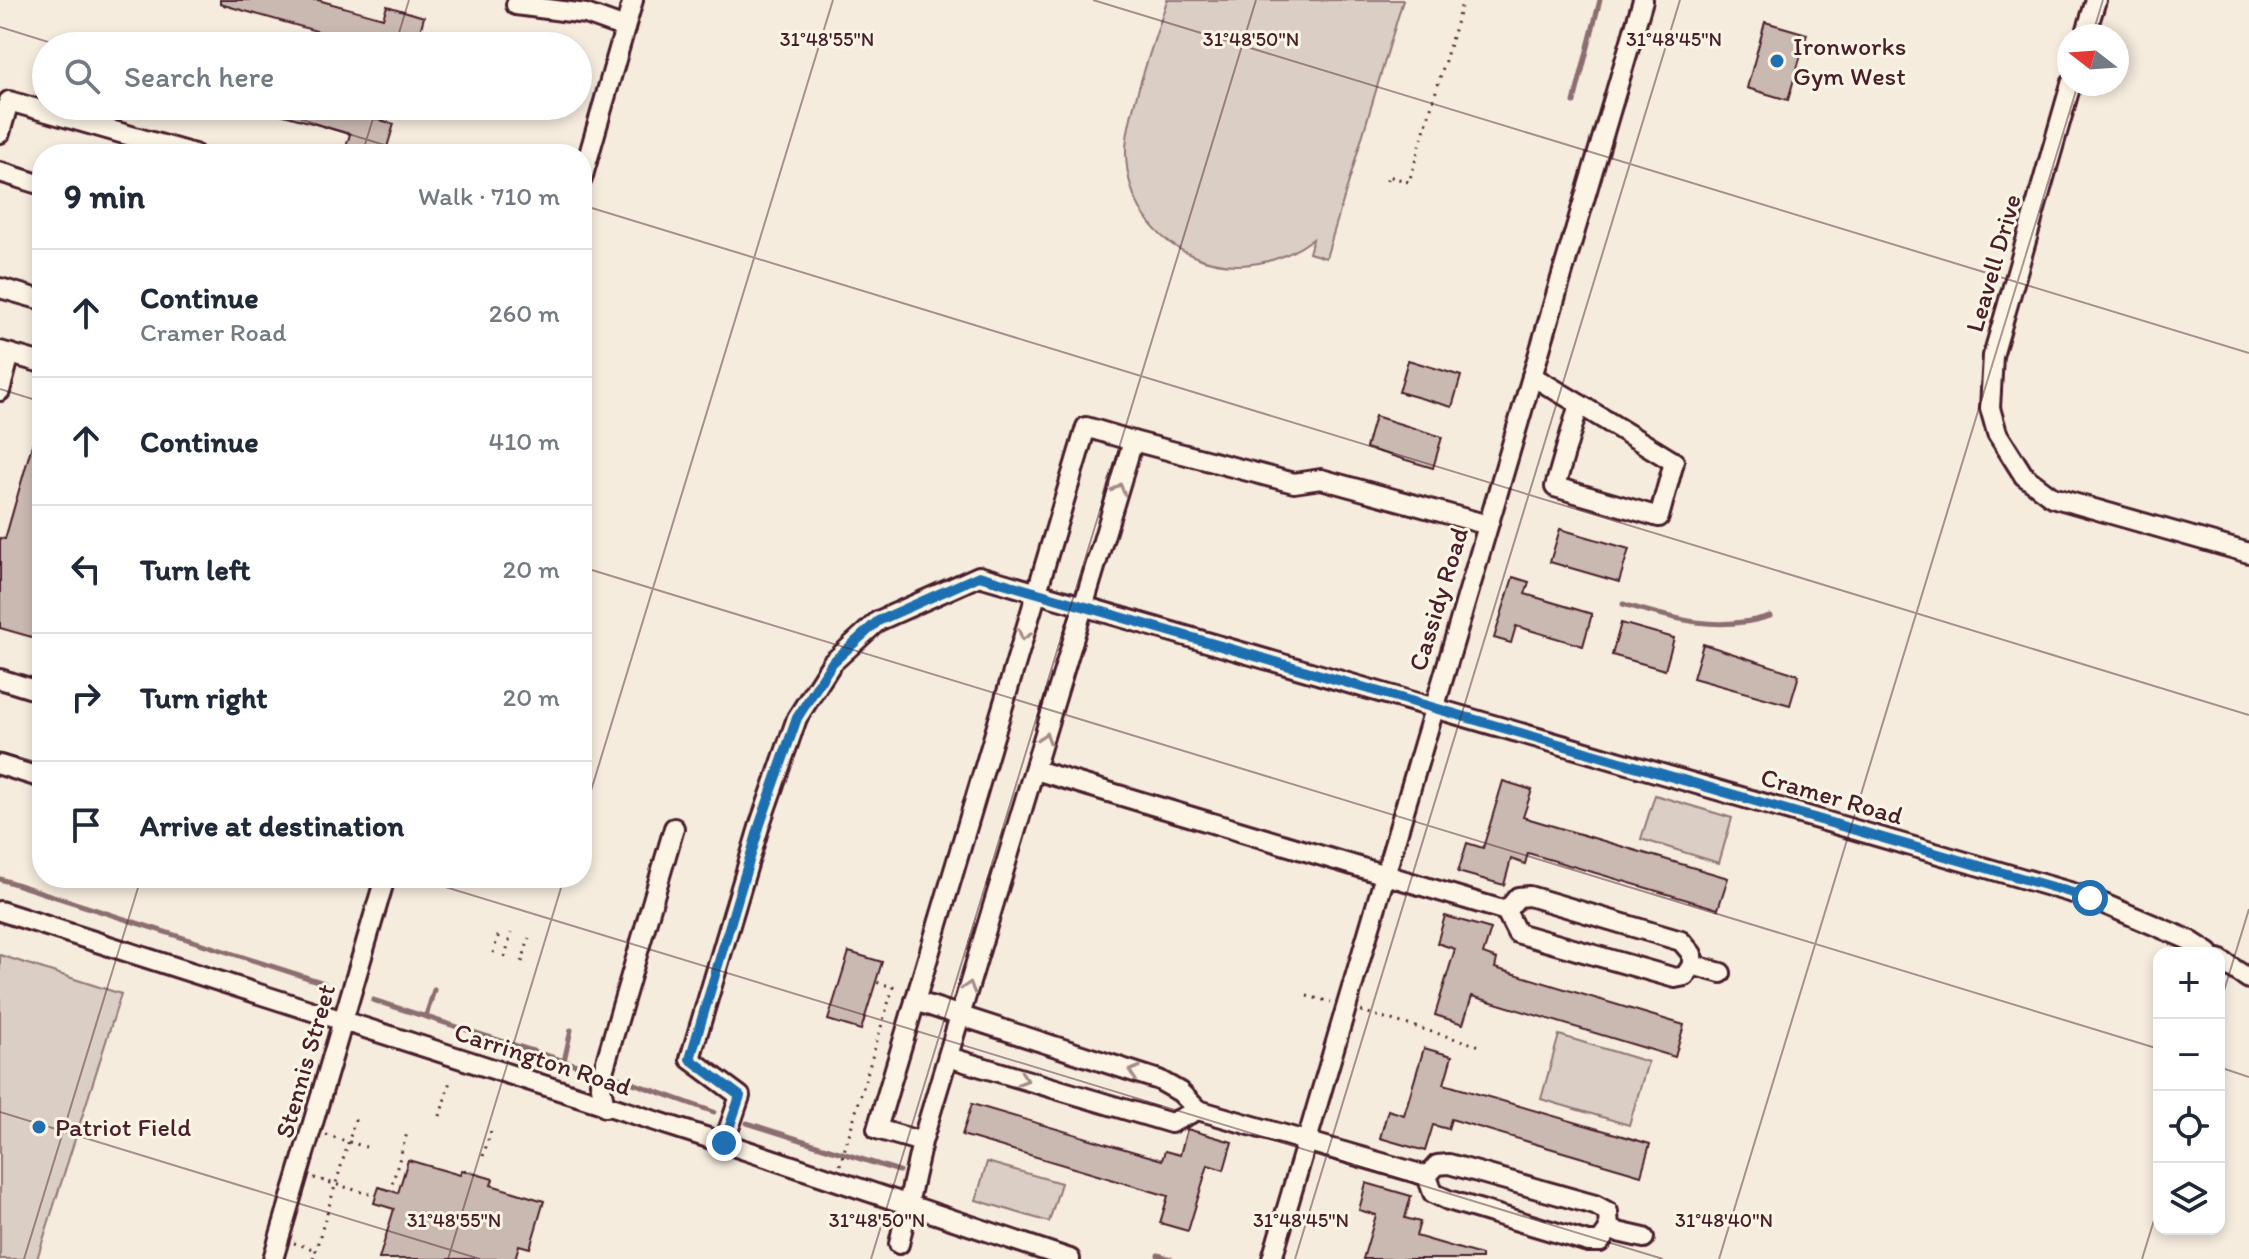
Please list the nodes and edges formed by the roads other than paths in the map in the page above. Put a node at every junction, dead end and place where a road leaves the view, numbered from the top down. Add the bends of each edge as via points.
1 (633, 0) edge
2 (1643, 0) edge
3 (2096, 0) edge
4 (511, 2) edge
5 (2089, 24) edge
6 (625, 28) junction
7 (2068, 96) edge
8 (4, 100) edge
9 (32, 108) edge
10 (74, 120) edge
11 (0, 133) edge
12 (159, 144) edge
13 (592, 144) edge
14 (0, 172) edge
15 (32, 182) edge
16 (0, 288) edge
17 (32, 297) edge
18 (5, 353) edge
19 (32, 360) edge
20 (1532, 376) junction
21 (0, 391) edge
22 (1579, 404) junction
23 (1133, 441) junction
24 (1488, 525) junction
25 (2249, 553) edge
26 (1037, 591) junction
27 (1085, 605) junction
28 (0, 679) edge
29 (32, 689) edge
30 (1433, 709) junction
31 (0, 765) edge
32 (1035, 770) junction
33 (32, 775) edge
34 (674, 828) dead end
35 (1385, 874) junction
36 (382, 888) edge
37 (0, 911) edge
38 (1506, 911) junction
39 (2200, 947) edge
40 (2225, 963) edge
41 (1692, 965) junction
42 (1721, 973) dead end
43 (2249, 979) edge
44 (915, 1001) junction
45 (961, 1015) junction
46 (343, 1022) junction
47 (948, 1057) junction
48 (605, 1107) junction
49 (1198, 1110) junction
50 (1307, 1140) junction
51 (922, 1142) junction
52 (724, 1143) junction
53 (1427, 1176) junction
54 (908, 1206) junction
55 (1609, 1230) junction
56 (1644, 1238) dead end
57 (899, 1244) dead end
58 (273, 1259) edge
59 (1070, 1259) edge
60 (1272, 1259) edge

1 - 6 street
2 - 20 street, Cassidy Road
3 - 5 street
4 - 6 street via 586,14
6 - 13 street
7 - 25 street, Leavell Drive via 1993,356 1990,408 2009,455 2024,476 2052,497
8 - 9 street
8 - 11 street
10 - 12 street
14 - 15 street
16 - 17 street
18 - 19 street
18 - 21 street
20 - 22 street
20 - 24 street, Cassidy Road
22 - 22 street via 1555,487 1659,517 1674,462
23 - 24 street via 1294,483 1321,479
23 - 26 street via 1086,427
27 -> 23 street
24 - 30 street, Cassidy Road
26 - 27 street, Cramer Road
26 -> 44 street
26 - 52 street, Cramer Road via 979,576 878,621 832,663 797,718 690,1059 740,1096
27 - 30 street, Cramer Road
32 -> 27 street
28 - 29 street
30 - 35 street, Cassidy Road
30 - 39 street, Cramer Road via 2090,898
31 - 33 street
32 - 35 street
45 -> 32 street
34 - 48 street via 600,1082
35 - 38 street
35 - 50 street, Cassidy Road
36 - 46 street, Stennis Street
37 - 46 street, Carrington Road
38 - 41 street via 1517,933 1675,978 1685,976
38 - 41 street via 1518,897 1529,896 1688,945
40 - 43 street
41 - 42 street
44 - 45 street
44 - 51 street via 877,1129
45 - 47 street
49 -> 45 street via 1159,1080
46 - 48 street, Carrington Road
46 - 58 street, Stennis Street
47 -> 49 street via 1171,1123
47 - 51 street
48 - 52 street, Carrington Road
49 - 50 street
50 - 53 street
50 - 60 street, Cassidy Road
51 - 54 street
52 - 54 street, Carrington Road
53 - 55 street via 1433,1193 1448,1200 1588,1242 1600,1242
53 - 55 street via 1437,1165 1449,1164 1595,1205 1608,1212
54 - 57 street
54 - 59 street, Carrington Road
55 - 56 street

